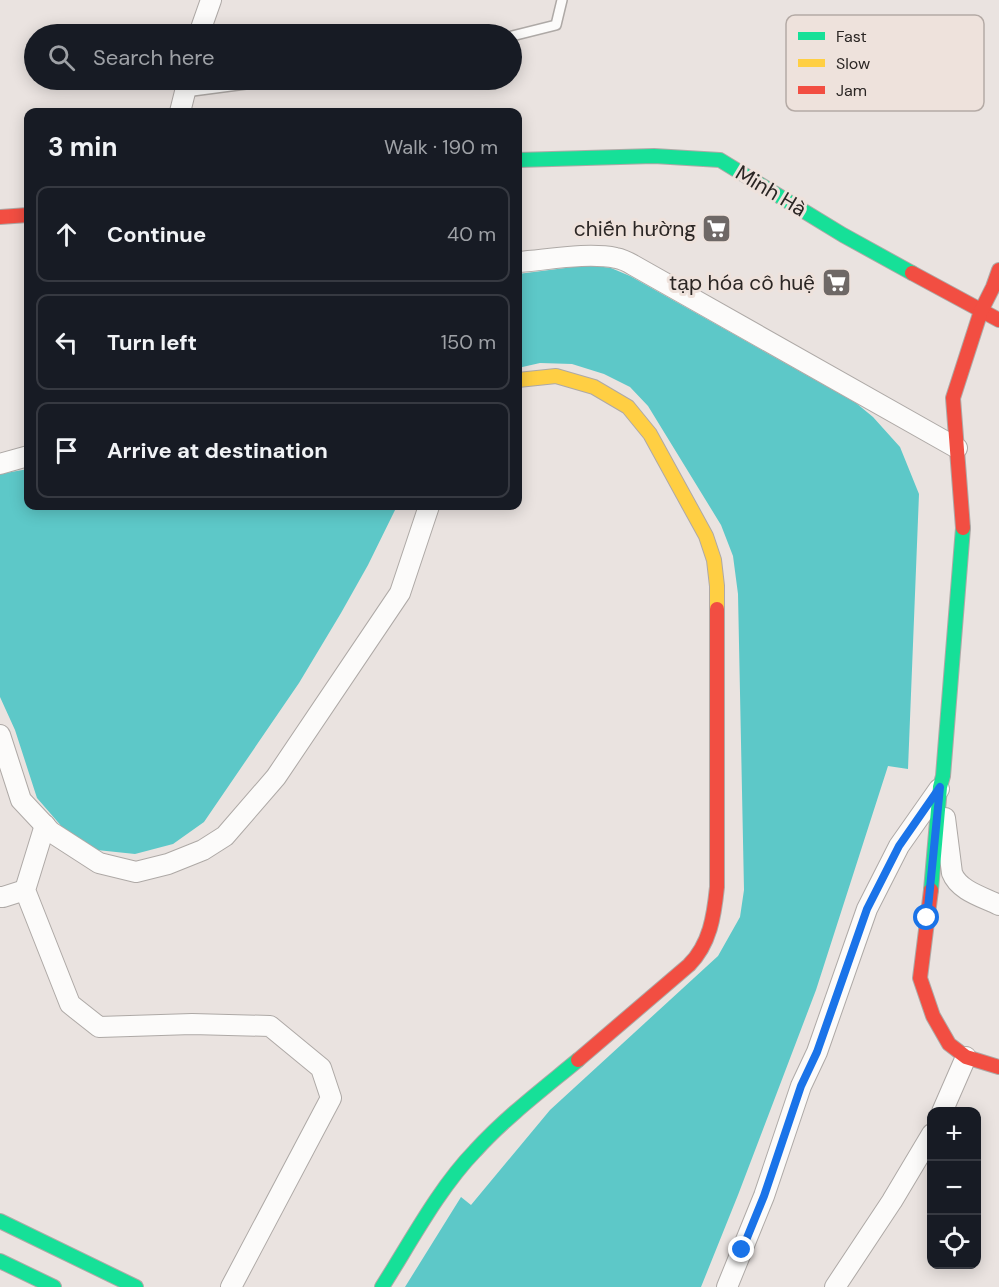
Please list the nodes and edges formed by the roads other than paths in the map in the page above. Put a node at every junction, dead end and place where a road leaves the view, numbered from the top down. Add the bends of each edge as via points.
1 (211, 0) edge
2 (562, 0) edge
3 (203, 24) edge
4 (522, 34) edge
5 (185, 90) edge
6 (181, 108) edge
7 (522, 160) edge
8 (24, 215) edge
9 (0, 217) edge
10 (522, 262) edge
11 (999, 270) edge
12 (981, 311) junction
13 (999, 320) edge
14 (522, 380) edge
15 (957, 448) junction
16 (24, 457) edge
17 (0, 464) edge
18 (428, 510) edge
19 (0, 735) edge
20 (940, 787) junction
21 (45, 825) junction
22 (25, 890) junction
23 (0, 897) edge
24 (999, 905) edge
25 (966, 1056) junction
26 (999, 1067) edge
27 (944, 1107) edge
28 (927, 1142) edge
29 (0, 1221) edge
30 (0, 1261) edge
31 (54, 1287) edge
32 (136, 1287) edge
33 (231, 1287) edge
34 (382, 1287) edge
35 (727, 1287) edge
36 (835, 1287) edge

1 - 3 street
2 - 4 lane via 556,25
5 - 6 street
7 - 12 street, Minh Hà via 654,156 720,160 843,235
8 - 9 street
10 - 15 street via 587,256 618,258
11 - 12 street
12 - 13 street, Minh Hà
12 - 15 street via 953,398
14 - 34 street via 556,376 594,387 628,407 650,434 706,536 717,586 715,911 699,954 682,972 474,1152 445,1187
15 - 20 street via 963,532
16 - 17 street
18 - 21 street via 400,593 276,777 225,836 203,850 136,872 99,862
19 - 21 street via 21,800
20 - 24 street via 955,879 966,890
20 - 25 street via 920,978 933,1016 949,1044
20 - 35 street via 899,846 867,909 764,1196
21 - 22 street
22 - 23 street
22 - 33 street via 70,1004 99,1028 270,1026 321,1068 331,1098
25 - 26 street
25 - 27 street
28 - 36 street
29 - 32 street
30 - 31 street

